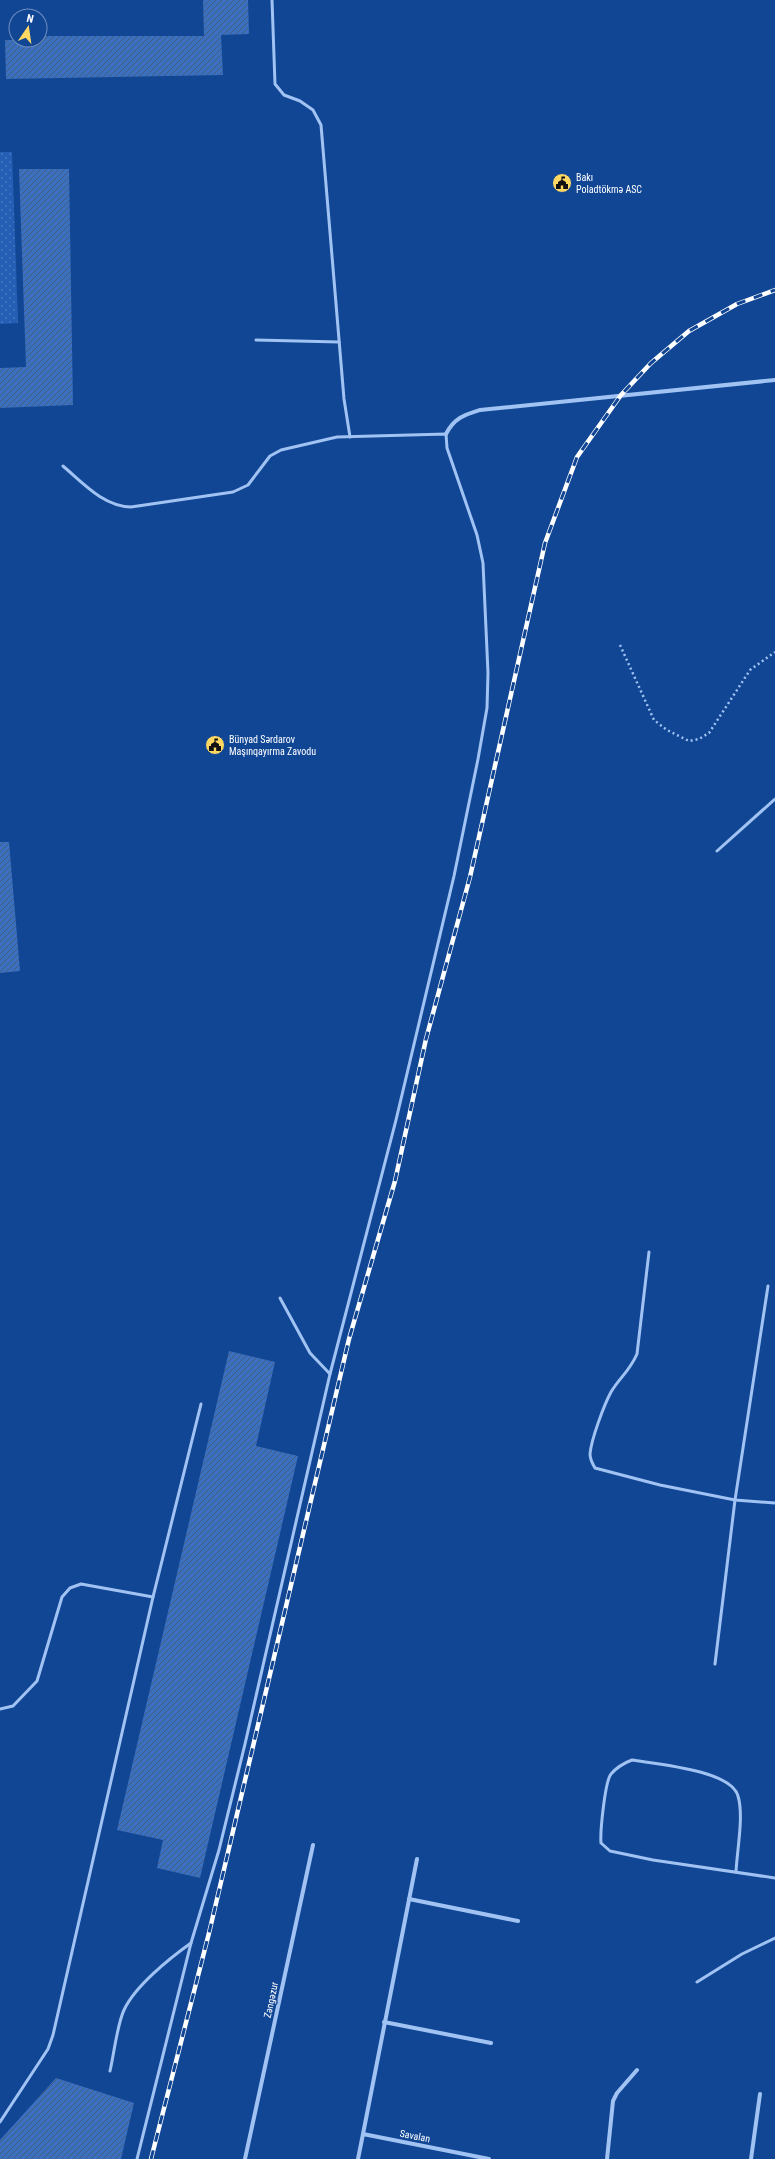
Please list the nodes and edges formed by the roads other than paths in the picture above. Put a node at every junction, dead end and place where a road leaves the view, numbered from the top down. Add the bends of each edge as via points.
1 (272, 0) edge
2 (256, 340) dead end
3 (339, 342) junction
4 (775, 380) edge
5 (446, 434) junction
6 (350, 437) junction
7 (63, 466) dead end
8 (775, 799) edge
9 (717, 852) dead end
10 (649, 1252) dead end
11 (768, 1286) dead end
12 (280, 1298) dead end
13 (330, 1374) junction
14 (201, 1404) dead end
15 (735, 1500) junction
16 (775, 1503) edge
17 (153, 1597) junction
18 (715, 1664) dead end
19 (0, 1709) edge
20 (313, 1845) dead end
21 (417, 1859) dead end
22 (736, 1872) junction
23 (775, 1878) edge
24 (409, 1899) junction
25 (518, 1921) dead end
26 (775, 1938) edge
27 (191, 1943) junction
28 (697, 1982) dead end
29 (384, 2022) junction
30 (491, 2043) dead end
31 (637, 2070) dead end
32 (110, 2071) dead end
33 (760, 2094) dead end
34 (0, 2122) edge
35 (363, 2134) junction
36 (137, 2159) edge
37 (245, 2159) edge
38 (358, 2159) edge
39 (488, 2159) edge
40 (606, 2159) edge
41 (751, 2159) edge

1 - 3 lane via 275,84 284,95 300,101 313,110 321,124
2 - 3 lane
3 - 6 lane
4 - 5 street via 480,410 460,417 451,424
5 - 6 lane
5 - 13 lane via 447,448 477,535 483,563 487,708 446,906 398,1112
6 - 7 lane via 337,437 281,450 270,456 248,485 233,492 131,508 107,503
8 - 9 lane
10 - 15 lane via 637,1354 630,1369 611,1392 590,1453 591,1460 595,1468 660,1485
11 - 15 lane
12 - 13 lane via 310,1353
13 - 27 lane via 246,1744 219,1850
14 - 17 lane
15 - 16 lane
15 - 18 lane
17 - 19 lane via 81,1584 70,1588 62,1597 37,1681 12,1706
17 - 34 lane via 54,2035 48,2049
20 - 37 street, Zəngəzur
21 - 24 street
22 - 22 lane via 610,1851 601,1842 600,1831 610,1775 622,1764 632,1760 704,1772 732,1785 738,1795 740,1809
22 - 23 lane
24 - 25 street
24 - 29 street
26 - 28 lane via 742,1954
27 - 32 lane via 170,1958 136,1994 124,2011
27 - 36 lane
29 - 30 street
29 - 35 street
31 - 40 street via 613,2101
33 - 41 street
35 - 38 street
35 - 39 street, Savalan

